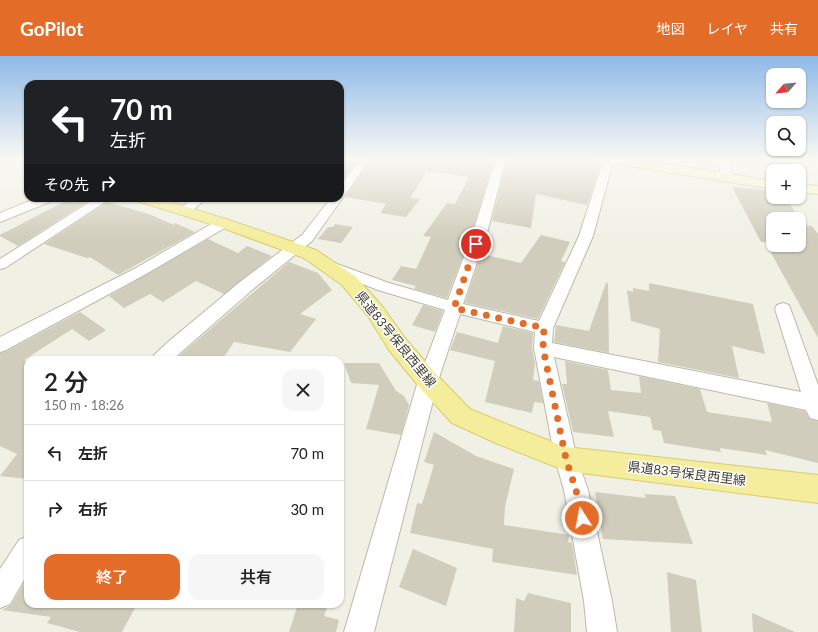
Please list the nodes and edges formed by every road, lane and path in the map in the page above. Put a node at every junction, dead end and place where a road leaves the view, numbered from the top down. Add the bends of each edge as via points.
1 (494, 185) edge
2 (600, 185) edge
3 (806, 189) edge
4 (818, 190) edge
5 (38, 202) edge
6 (99, 202) edge
7 (155, 202) edge
8 (195, 202) edge
9 (334, 202) edge
10 (184, 211) junction
11 (0, 218) edge
12 (223, 223) junction
13 (296, 248) junction
14 (0, 265) edge
15 (326, 265) junction
16 (454, 308) junction
17 (783, 309) dead end
18 (543, 338) junction
19 (0, 345) edge
20 (165, 356) edge
21 (428, 381) junction
22 (816, 409) edge
23 (566, 459) junction
24 (818, 489) edge
25 (24, 555) edge
26 (0, 594) edge
27 (359, 632) edge
28 (602, 632) edge

1 - 16 street via 482,229
2 - 18 street via 586,236
3 - 4 street
5 - 11 street
6 - 14 street
7 - 10 main road, 県道83号保良西里線
8 - 10 street
9 - 13 street via 307,238
10 - 12 main road, 県道83号保良西里線
12 - 13 main road, 県道83号保良西里線
12 - 19 street via 141,271
13 - 15 main road, 県道83号保良西里線
13 - 20 street via 246,286
15 - 16 street
15 - 21 main road, 県道83号保良西里線 via 349,281 375,311 396,344
16 - 18 street
16 - 21 street
17 - 22 street
18 - 22 street
18 - 23 street
21 - 23 main road, 県道83号保良西里線 via 461,416
21 - 27 street
23 - 24 main road, 県道83号保良西里線
23 - 28 street via 576,490
25 - 26 street

